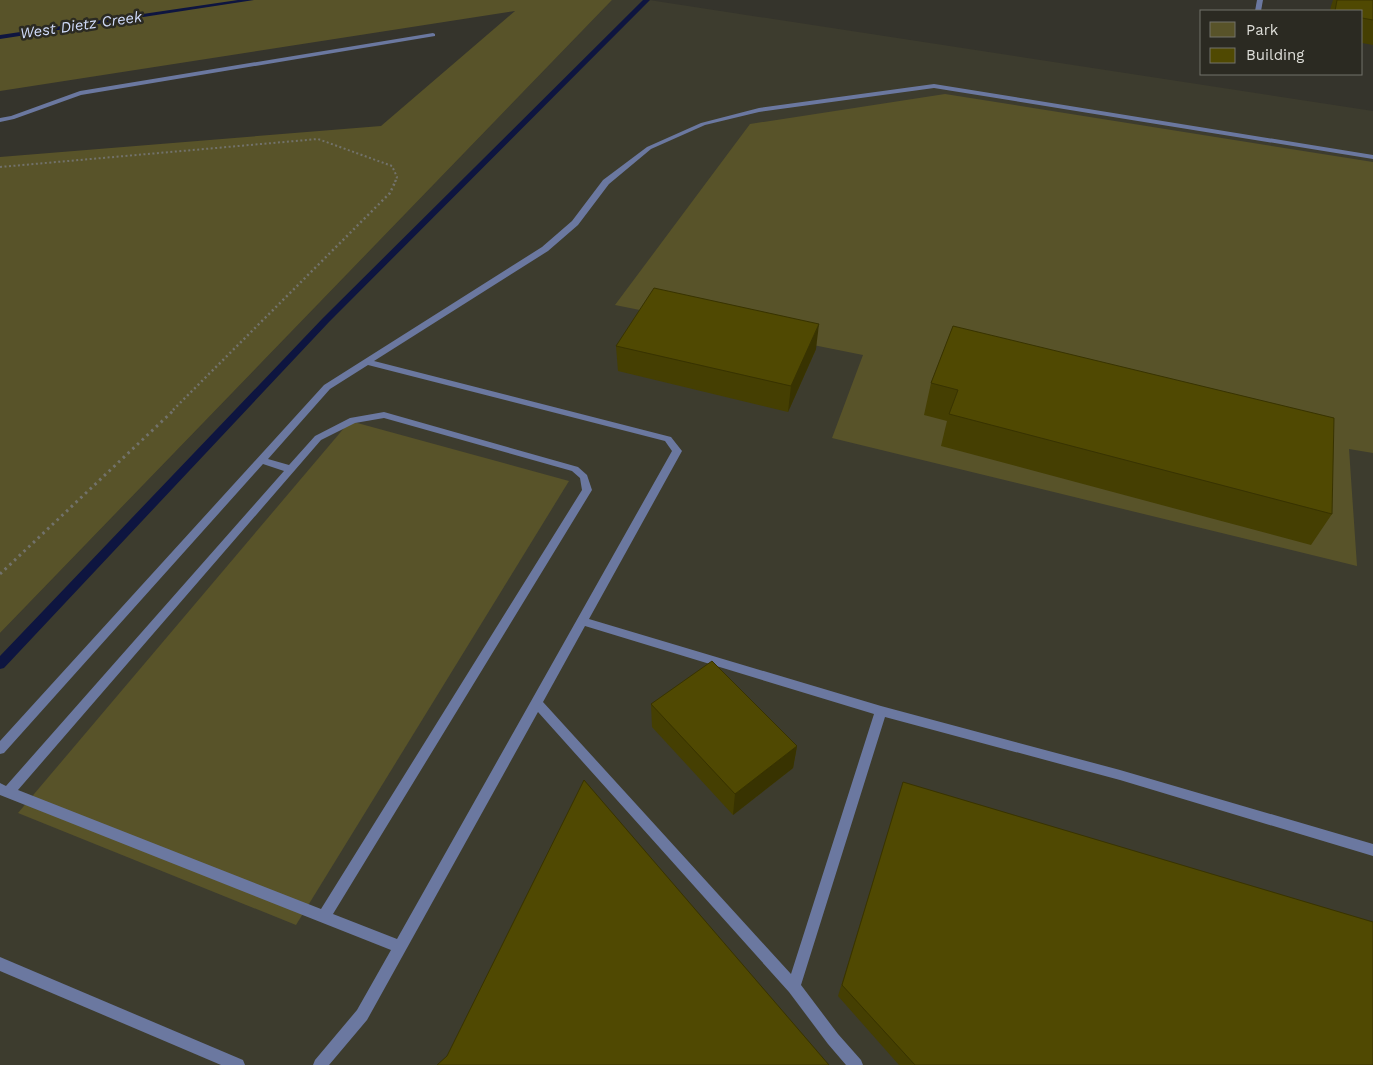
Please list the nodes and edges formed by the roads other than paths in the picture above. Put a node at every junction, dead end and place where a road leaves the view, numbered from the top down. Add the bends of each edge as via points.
1 (432, 35) dead end
2 (0, 120) edge
3 (1373, 157) edge
4 (366, 362) junction
5 (261, 460) junction
6 (290, 470) junction
7 (582, 621) junction
8 (537, 703) junction
9 (881, 711) junction
10 (0, 749) edge
11 (4, 791) edge
12 (1373, 850) edge
13 (324, 917) junction
14 (401, 947) junction
15 (0, 964) edge
16 (794, 987) junction
17 (238, 1065) edge
18 (320, 1065) edge
19 (856, 1065) edge

1 - 2 lane via 80,93
3 - 4 lane via 934,86 759,110 703,124 649,148 606,182 575,223 545,249
4 - 5 lane via 327,387
4 - 7 lane via 668,439 677,451
5 - 6 lane
5 - 10 lane
6 - 11 lane
6 - 13 lane via 318,438 353,420 384,415 575,469 584,477 587,490
7 - 8 lane
7 - 9 lane
8 - 14 lane
8 - 16 lane
9 - 12 lane via 1120,775
9 - 16 lane
11 - 13 lane
13 - 14 lane
14 - 18 lane via 362,1015
15 - 17 lane
16 - 19 lane

